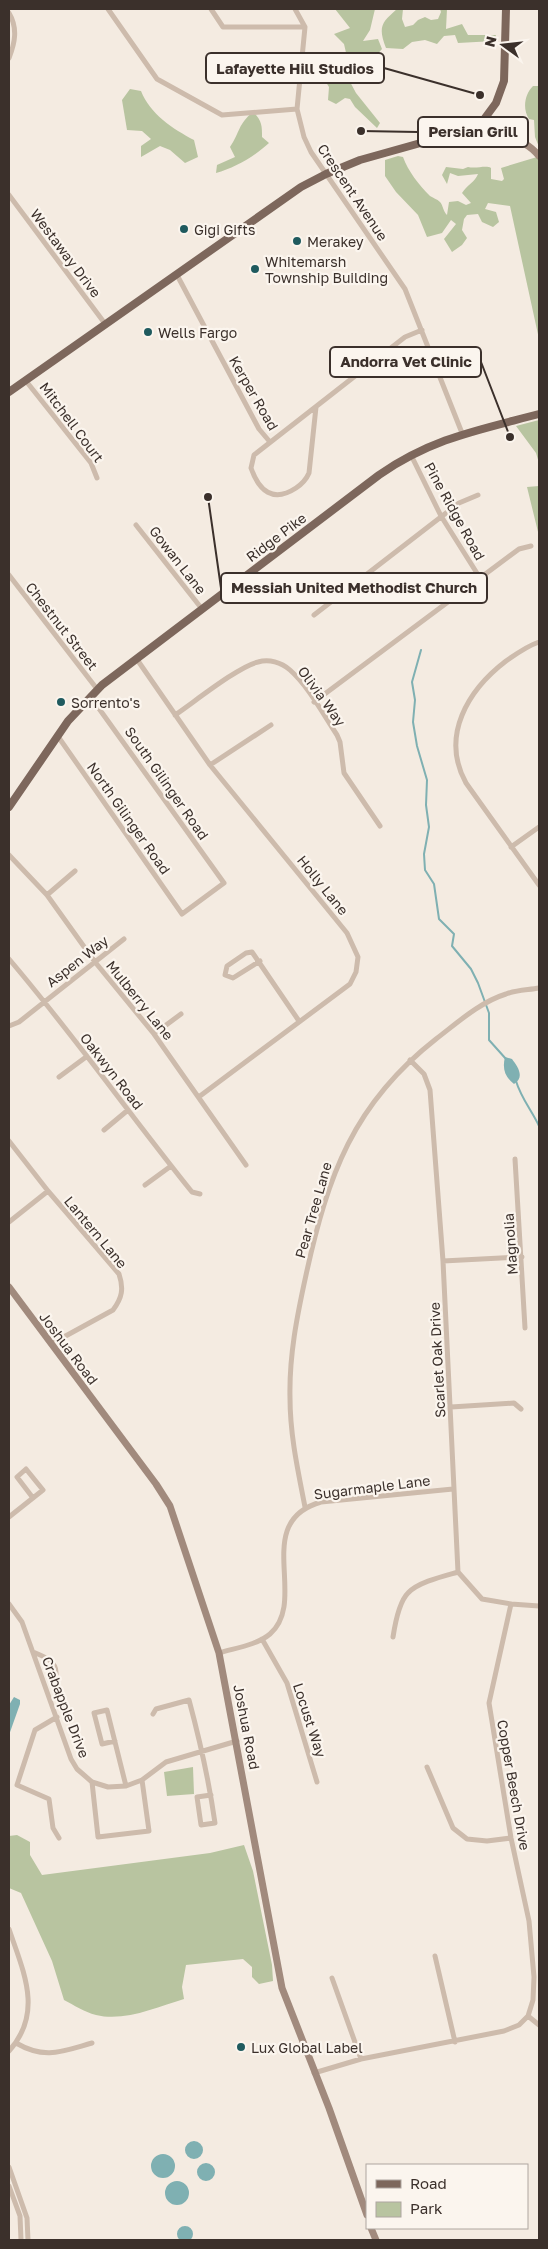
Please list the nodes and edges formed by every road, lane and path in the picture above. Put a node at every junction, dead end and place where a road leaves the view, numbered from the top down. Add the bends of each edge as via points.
1 (108, 9) edge
2 (211, 9) edge
3 (296, 9) edge
4 (506, 9) edge
5 (9, 13) edge
6 (305, 27) junction
7 (9, 58) edge
8 (297, 109) junction
9 (482, 122) junction
10 (539, 156) edge
11 (326, 174) junction
12 (9, 195) edge
13 (177, 276) junction
14 (106, 325) junction
15 (422, 330) junction
16 (26, 381) junction
17 (9, 392) edge
18 (316, 407) junction
19 (539, 414) edge
20 (462, 433) junction
21 (270, 442) junction
22 (411, 455) junction
23 (97, 478) dead end
24 (478, 495) dead end
25 (441, 516) junction
26 (136, 525) dead end
27 (531, 546) dead end
28 (9, 576) edge
29 (480, 578) junction
30 (202, 609) junction
31 (314, 615) dead end
32 (539, 642) edge
33 (136, 658) junction
34 (97, 689) junction
35 (90, 696) junction
36 (314, 702) junction
37 (175, 715) junction
38 (271, 725) dead end
39 (57, 735) junction
40 (210, 765) junction
41 (9, 807) edge
42 (380, 826) dead end
43 (539, 827) edge
44 (511, 847) junction
45 (9, 856) edge
46 (76, 871) dead end
47 (539, 885) edge
48 (46, 895) junction
49 (182, 914) joint
50 (124, 939) dead end
51 (9, 959) edge
52 (95, 962) junction
53 (260, 962) junction
54 (539, 988) edge
55 (44, 1000) junction
56 (181, 1014) dead end
57 (299, 1021) junction
58 (9, 1026) edge
59 (154, 1034) junction
60 (86, 1057) junction
61 (410, 1060) junction
62 (59, 1077) dead end
63 (200, 1096) junction
64 (128, 1110) junction
65 (104, 1130) dead end
66 (9, 1141) edge
67 (516, 1159) dead end
68 (246, 1165) dead end
69 (171, 1166) junction
70 (145, 1185) dead end
71 (48, 1191) junction
72 (200, 1194) dead end
73 (9, 1222) edge
74 (522, 1257) junction
75 (443, 1261) junction
76 (9, 1287) edge
77 (525, 1328) dead end
78 (51, 1344) junction
79 (452, 1407) junction
80 (521, 1409) dead end
81 (453, 1489) junction
82 (33, 1498) junction
83 (305, 1507) junction
84 (9, 1518) edge
85 (458, 1572) junction
86 (9, 1604) edge
87 (511, 1604) junction
88 (539, 1606) edge
89 (393, 1637) dead end
90 (262, 1639) junction
91 (33, 1652) junction
92 (219, 1653) junction
93 (56, 1674) dead end
94 (153, 1714) dead end
95 (57, 1717) junction
96 (115, 1741) junction
97 (237, 1742) junction
98 (202, 1750) junction
99 (427, 1767) dead end
100 (142, 1780) junction
101 (92, 1782) junction
102 (317, 1782) dead end
103 (126, 1786) junction
104 (211, 1795) junction
105 (59, 1838) dead end
106 (510, 1838) junction
107 (9, 1929) edge
108 (435, 1956) dead end
109 (332, 1978) dead end
110 (528, 2016) junction
111 (539, 2025) edge
112 (455, 2042) junction
113 (16, 2043) junction
114 (92, 2043) dead end
115 (9, 2051) edge
116 (361, 2059) junction
117 (314, 2073) junction
118 (9, 2166) edge
119 (9, 2186) edge
120 (366, 2212) edge
121 (21, 2240) edge
122 (28, 2240) edge

1 - 8 street via 157,79 222,115
2 - 6 street via 223,27
3 - 6 street
4 - 9 main road via 504,81 496,103
5 - 7 street via 15,35
6 - 8 street, Crescent Avenue
8 - 11 street, Crescent Avenue via 304,137
9 - 10 main road via 532,147
9 - 11 main road via 449,135 360,160
11 - 13 main road via 301,187
11 - 15 street, Crescent Avenue via 405,289
12 - 14 street, Westaway Drive
13 - 14 main road
13 - 21 street, Kerper Road via 259,429
14 - 16 main road
15 - 18 street via 405,337
15 - 20 street, Crescent Avenue
16 - 17 main road
16 - 23 street, Mitchell Court via 91,463
18 - 21 street
18 - 21 street via 309,473 302,483 285,495 268,493 251,468 254,455
19 - 20 main road, Ridge Pike
20 - 22 main road, Ridge Pike
22 - 25 street, Pine Ridge Road
22 - 30 main road, Ridge Pike via 379,475
24 - 25 street via 464,500
25 - 29 street, Pine Ridge Road
25 - 31 street
26 - 30 street, Gowan Lane
27 - 29 street via 519,549
28 - 34 street, Chestnut Street
29 - 36 street
30 - 33 main road, Ridge Pike
32 - 44 street via 511,658 478,686 466,705 457,734 462,775
33 - 34 main road, Ridge Pike
33 - 37 street, Holly Lane
34 - 35 main road, Ridge Pike
35 - 39 main road, Ridge Pike
35 - 49 street, South Gilinger Road via 224,883
36 - 37 street, Olivia Way via 290,671 277,662 263,661 248,665
36 - 42 street, Olivia Way via 340,742 344,773
37 - 40 street, Holly Lane
38 - 40 street
39 - 41 main road, Ridge Pike
39 - 49 street, North Gilinger Road
40 - 57 street, Holly Lane via 347,932 356,950 357,965 350,984
43 - 44 street
44 - 47 street
45 - 48 street, Mulberry Lane
46 - 48 street
48 - 52 street, Mulberry Lane
50 - 52 street, Aspen Way
51 - 55 street, Oakwyn Road
52 - 55 street, Aspen Way
52 - 59 street, Mulberry Lane
53 - 53 street via 255,954 249,952 226,966 225,975 233,978
53 - 57 street
54 - 61 street, Pear Tree Lane via 506,993 491,1000
55 - 58 street, Aspen Way via 19,1022
55 - 60 street, Oakwyn Road
56 - 59 street
57 - 63 street, Holly Lane
59 - 63 street, Mulberry Lane
60 - 62 street
60 - 64 street, Oakwyn Road
61 - 75 street, Scarlet Oak Drive via 424,1074 430,1090
61 - 83 street, Pear Tree Lane via 377,1098 347,1142 329,1184 316,1229 295,1327 290,1377 292,1440
63 - 68 street, Mulberry Lane
64 - 65 street
64 - 69 street, Oakwyn Road
66 - 71 street, Lantern Lane
67 - 74 street, Magnolia
69 - 70 street
69 - 72 street, Oakwyn Road via 192,1192
71 - 73 street
71 - 78 street, Lantern Lane via 119,1274 122,1283 119,1302 112,1310
74 - 75 street
74 - 77 street, Magnolia
75 - 79 street, Scarlet Oak Drive
76 - 78 main road, Joshua Road
78 - 92 main road, Joshua Road via 170,1506
79 - 80 street via 514,1403
79 - 81 street, Scarlet Oak Drive
81 - 83 street, Sugarmaple Lane via 321,1502
81 - 85 street, Scarlet Oak Drive
82 - 82 street via 43,1490 26,1469 17,1477
82 - 84 street
83 - 90 street, Sugarmaple Lane via 289,1525 286,1537 280,1617 273,1631
85 - 87 street via 482,1599
85 - 89 street via 431,1579 408,1593 396,1617
86 - 91 street, Crabapple Drive via 22,1622
87 - 88 street
87 - 106 street, Copper Beech Drive via 489,1703
90 - 92 street
90 - 102 street, Locust Way via 287,1682
91 - 93 street via 49,1659
91 - 95 street, Crabapple Drive
92 - 97 main road, Joshua Road
94 - 98 street via 156,1710 189,1700
95 - 101 street, Crabapple Drive via 71,1759
95 - 105 street via 35,1730 17,1785 49,1799 53,1828
96 - 96 street via 102,1744 94,1713 107,1710
96 - 103 street
97 - 98 street
97 - 117 main road, Joshua Road via 282,1988
98 - 100 street via 166,1762
98 - 104 street
99 - 106 street via 452,1828 467,1839
100 - 101 street via 149,1831 98,1837
100 - 103 street
101 - 103 street via 108,1787
104 - 104 street via 197,1797 201,1825 215,1823
106 - 110 street, Copper Beech Drive via 529,1921 534,1977 533,2000
107 - 113 street via 30,1996
108 - 112 street
109 - 116 street
110 - 111 street
110 - 112 street via 519,2025 504,2031
112 - 116 street
113 - 114 street via 35,2052 52,2054
113 - 115 street
116 - 117 street
117 - 120 main road, Joshua Road
118 - 122 street via 28,2218
119 - 121 street via 20,2216

